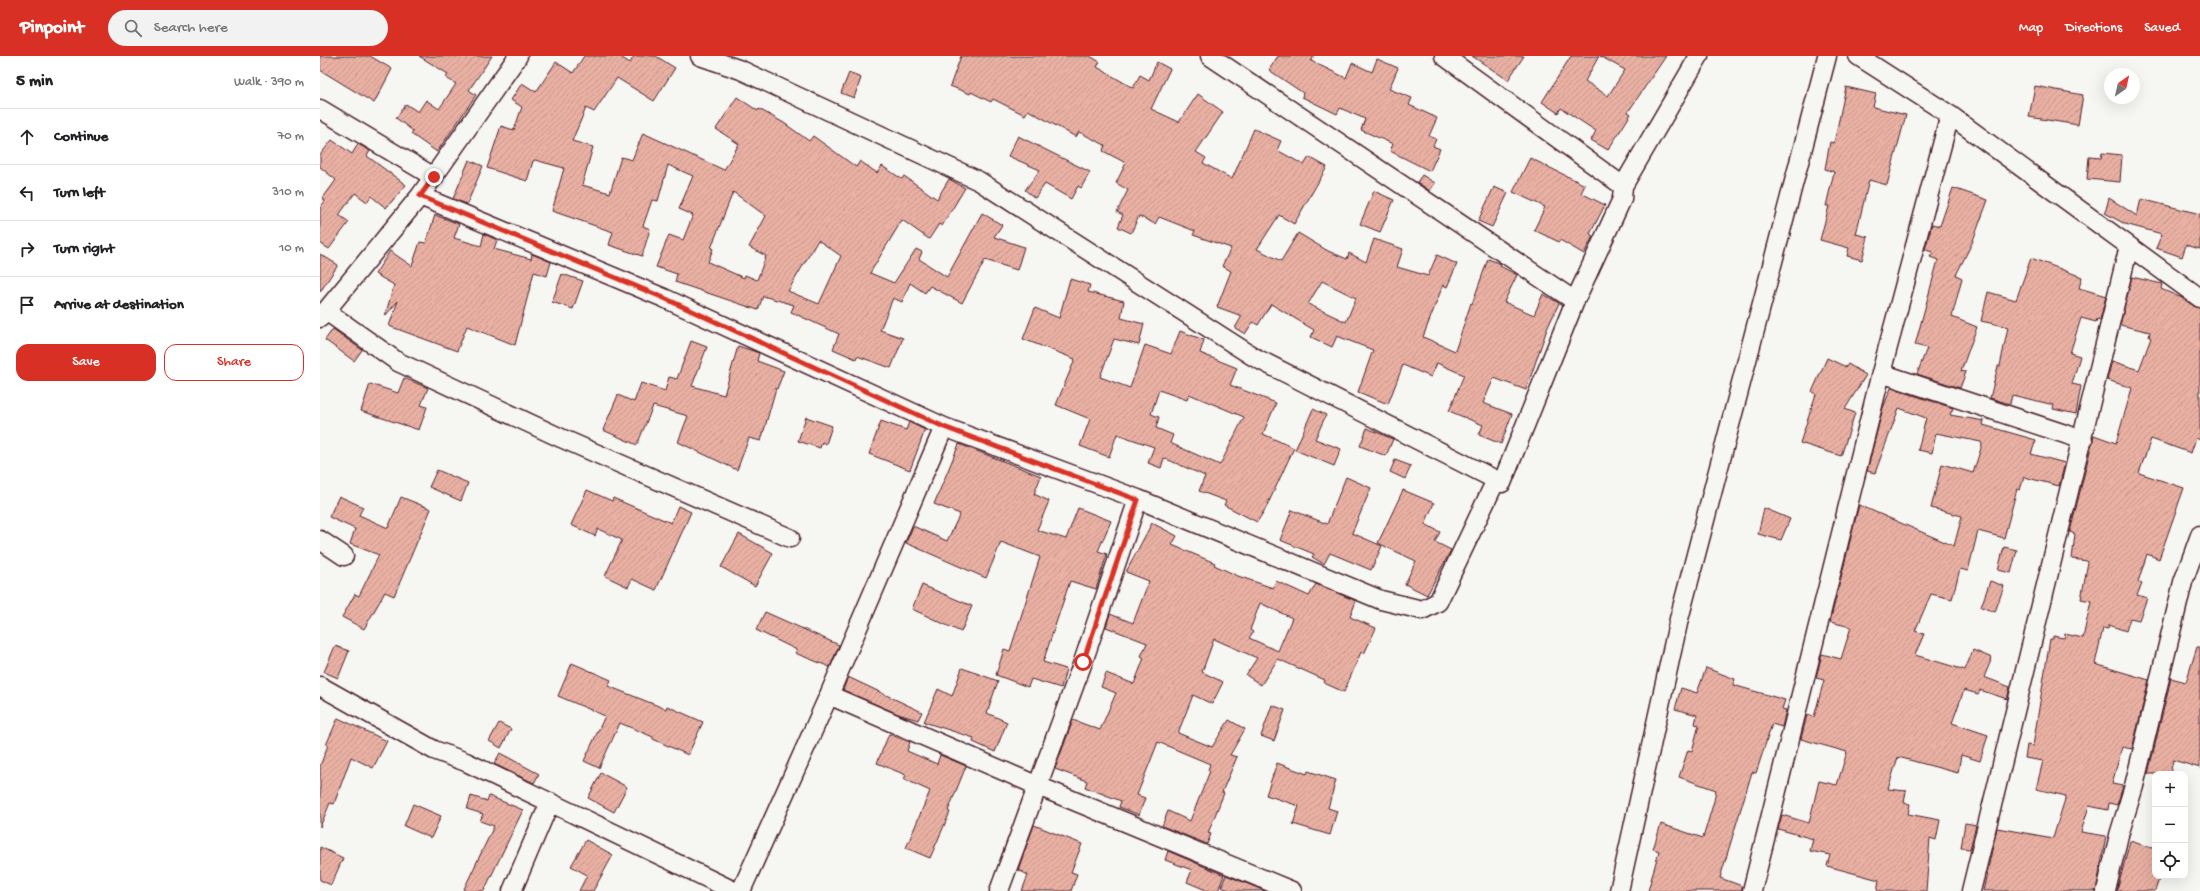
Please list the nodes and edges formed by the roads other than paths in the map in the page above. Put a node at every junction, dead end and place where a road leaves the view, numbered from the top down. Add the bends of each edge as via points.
1 (518, 56) edge
2 (700, 56) edge
3 (1210, 56) edge
4 (1444, 56) edge
5 (1699, 56) edge
6 (1827, 56) edge
7 (1858, 56) edge
8 (320, 109) edge
9 (1950, 115) junction
10 (434, 177) junction
11 (1623, 186) junction
12 (420, 196) junction
13 (2129, 246) junction
14 (2200, 298) edge
15 (1574, 301) junction
16 (323, 315) edge
17 (1882, 373) junction
18 (944, 427) junction
19 (2083, 440) junction
20 (1496, 480) junction
21 (1138, 500) junction
22 (2200, 535) edge
23 (790, 538) dead end
24 (320, 540) edge
25 (344, 556) dead end
26 (320, 686) edge
27 (829, 695) junction
28 (1038, 786) junction
29 (550, 802) junction
30 (512, 891) edge
31 (734, 891) edge
32 (741, 891) edge
33 (999, 891) edge
34 (1292, 891) edge
35 (1620, 891) edge
36 (1752, 891) edge
37 (1971, 891) edge
38 (2106, 891) edge

1 - 10 street
2 - 20 street via 741,70 979,181 1254,357
3 - 15 street
4 - 11 street
5 - 11 street
6 - 35 street via 1679,619
7 - 9 street
8 - 10 street
9 - 13 street
9 - 17 street
10 - 12 street
11 - 15 street via 1622,199
12 - 16 street
12 - 18 street via 664,298
13 - 14 street
13 - 19 street
15 - 20 street via 1502,483
16 - 23 street via 398,362 561,438
17 - 19 street
17 - 36 street
18 - 21 street
18 - 27 street
19 - 37 street
20 - 21 street via 1438,602 1422,610 1381,600
21 - 28 street
22 - 38 street via 2183,582
24 - 25 street
26 - 29 street via 434,750 466,762
27 - 28 street
27 - 32 street
28 - 33 street
28 - 34 street
29 - 30 street
29 - 31 street

